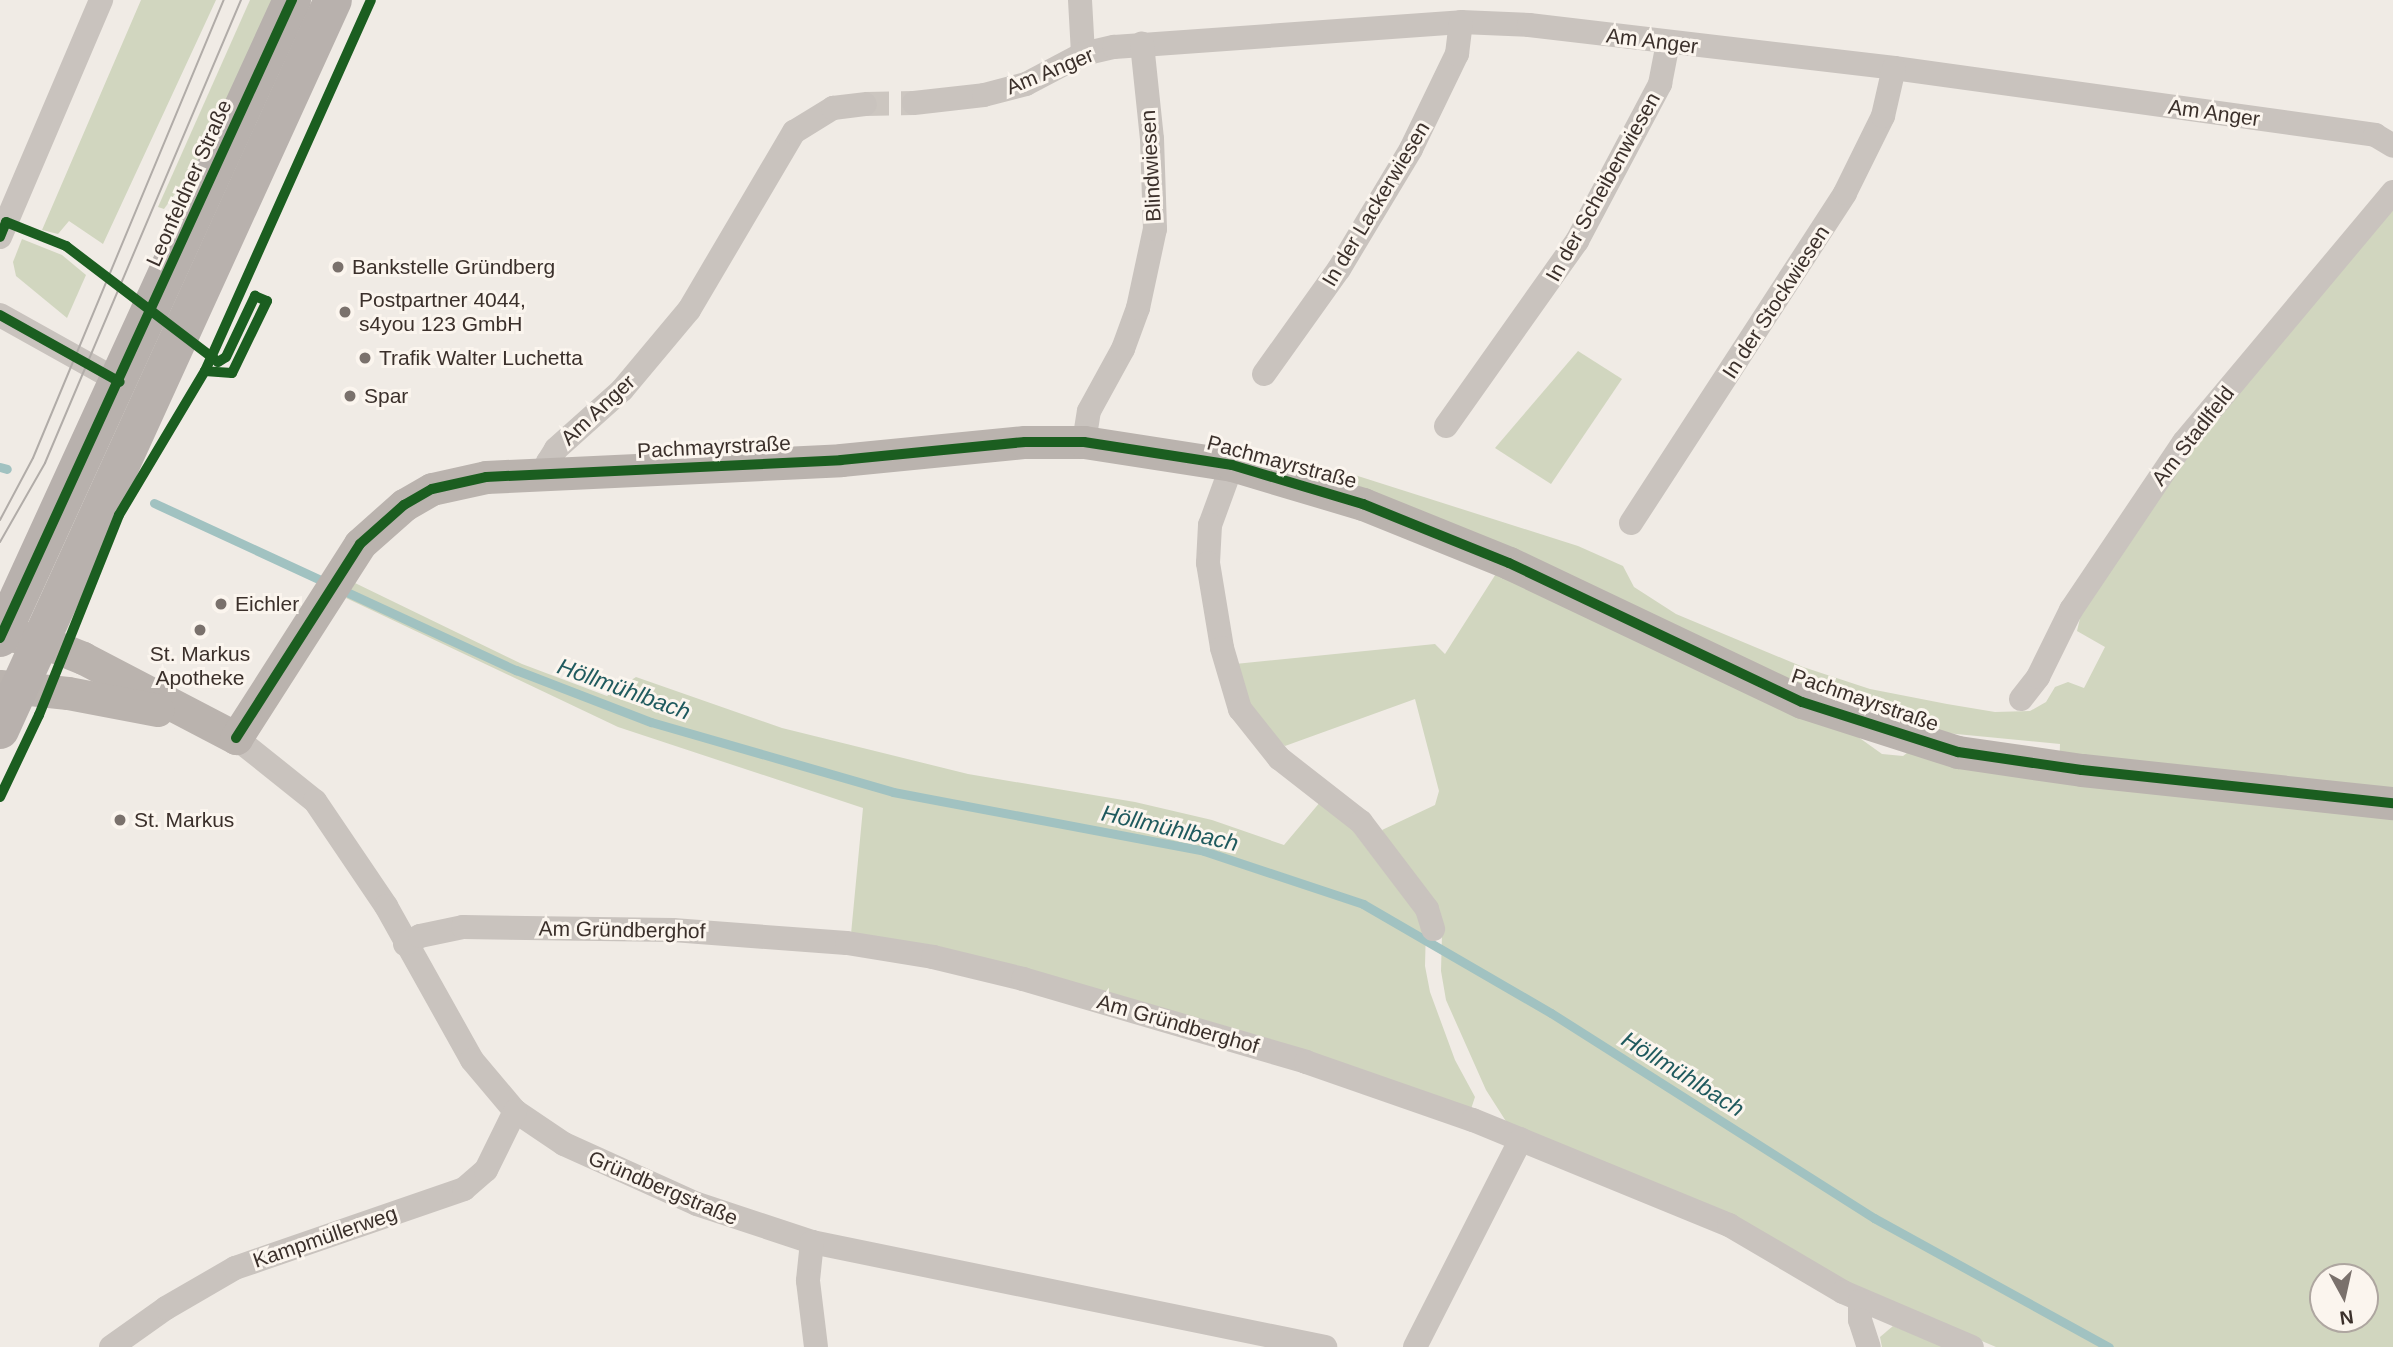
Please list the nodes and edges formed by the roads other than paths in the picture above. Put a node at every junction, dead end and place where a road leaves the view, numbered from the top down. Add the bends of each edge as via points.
1 (101, 0) edge
2 (292, 0) edge
3 (333, 0) edge
4 (1080, 0) edge
5 (1461, 22) junction
6 (1668, 43) junction
7 (1142, 44) junction
8 (1083, 54) junction
9 (1895, 68) junction
10 (914, 103) tunnel mouth
11 (865, 104) tunnel mouth
12 (2393, 146) edge
13 (2393, 192) edge
14 (0, 237) edge
15 (0, 314) edge
16 (1264, 374) dead end
17 (120, 382) junction
18 (1446, 426) dead end
19 (1084, 442) junction
20 (1232, 465) junction
21 (549, 474) junction
22 (1632, 523) dead end
23 (1, 635) edge
24 (41, 641) junction
25 (10, 686) edge
26 (2021, 699) dead end
27 (197, 720) junction
28 (0, 730) edge
29 (236, 737) junction
30 (2393, 803) edge
31 (1433, 929) dead end
32 (405, 944) junction
33 (515, 1111) junction
34 (1521, 1139) junction
35 (812, 1242) junction
36 (1860, 1301) junction
37 (111, 1347) edge
38 (816, 1347) edge
39 (1325, 1347) edge
40 (1415, 1347) edge
41 (1869, 1347) edge
42 (1972, 1347) edge

1 - 14 street
2 - 17 main road, Leonfeldner Straße
3 - 24 main road
4 - 8 street
5 - 6 street, Am Anger via 1529,25
5 - 7 street, Am Anger
5 - 16 street, In der Lackerwiesen via 1457,54 1411,149 1339,269
6 - 9 street, Am Anger
6 - 18 street, In der Scheibenwiesen via 1660,83 1577,241
7 - 8 street, Am Anger
7 - 19 street, Blindwiesen via 1155,229 1138,308 1123,349 1089,411
8 - 10 street, Am Anger via 1026,84 984,95
9 - 12 street, Am Anger via 2375,135
9 - 22 street, In der Stockwiesen via 1883,116 1844,193
11 - 21 street, Am Anger via 832,108 794,132 689,310 622,390 556,449 548,462
13 - 26 street, Am Stadlfeld via 2185,442 2071,610 2038,677
15 - 17 street
17 - 23 main road, Leonfeldner Straße
19 - 20 street, Pachmayrstraße
19 - 21 street, Pachmayrstraße via 1025,442 886,457
20 - 30 street, Pachmayrstraße via 1433,530 1802,702 1958,752 2068,769
20 - 31 street, Pachmayrstraße via 1210,525 1208,555 1220,635 1237,701 1255,733 1279,758 1361,822 1427,909
21 - 29 street, Pachmayrstraße via 486,477 432,489 376,527 331,584
23 - 24 street, Leonfeldner Straße
24 - 25 main road
24 - 27 street, Gründbergstraße
25 - 27 street, Gründbergstraße
25 - 28 main road
27 - 29 street, Gründbergstraße
29 - 32 street, Gründbergstraße via 315,801 354,854
32 - 33 street, Gründbergstraße via 472,1060
32 - 34 street, Am Gründberghof via 463,927 610,929 747,934 902,951 1023,979 1255,1047 1384,1087
33 - 35 street, Gründbergstraße via 564,1144 628,1174 738,1220
33 - 37 street, Kampmüllerweg via 486,1170 464,1189 235,1268
34 - 36 street, Am Gründberghof via 1729,1225
34 - 40 street
35 - 38 street via 808,1281
35 - 39 street, Gründbergstraße
36 - 41 street via 1860,1320
36 - 42 street, Am Gründberghof

